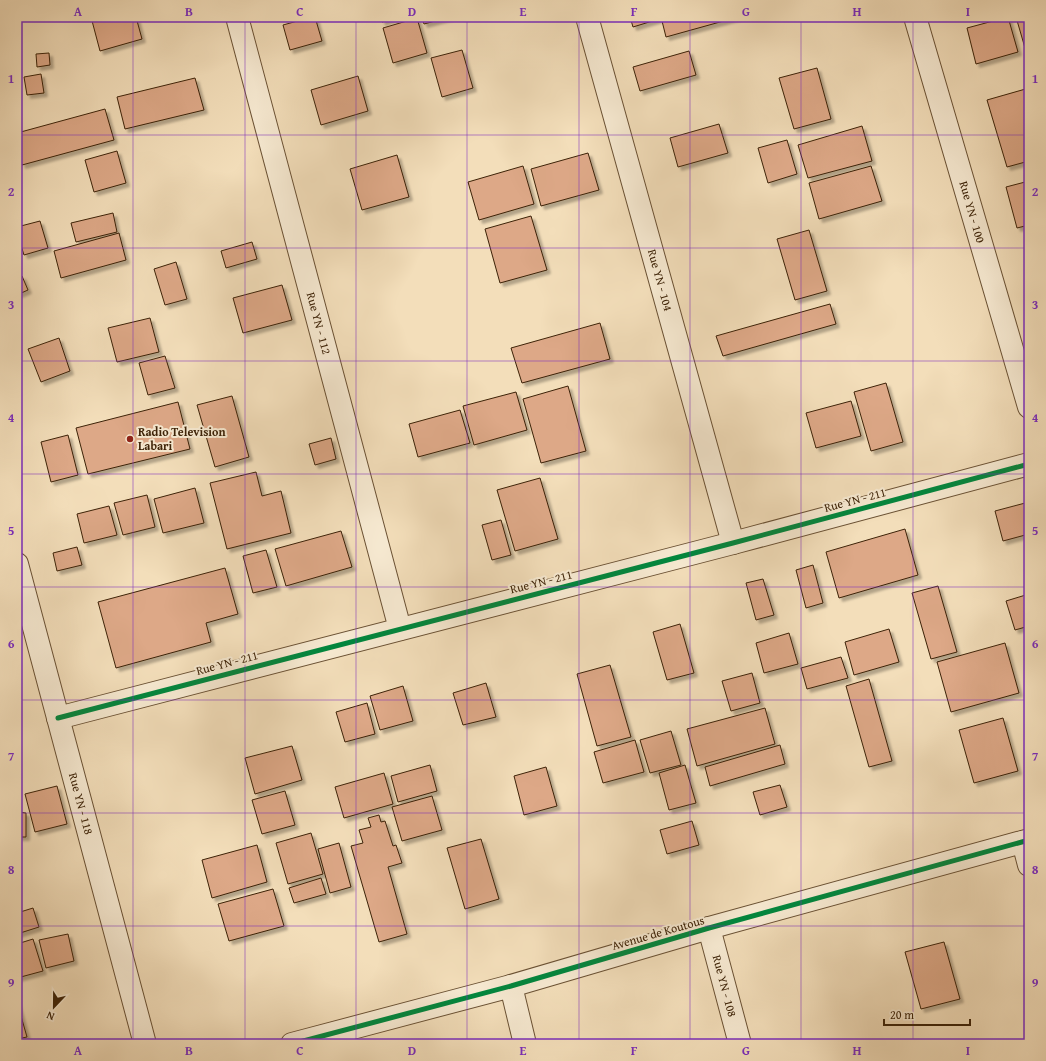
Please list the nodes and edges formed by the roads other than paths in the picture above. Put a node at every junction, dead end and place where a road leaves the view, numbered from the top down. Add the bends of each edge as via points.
1 (237, 17) edge
2 (586, 17) edge
3 (915, 17) edge
4 (1029, 407) edge
5 (1029, 464) edge
6 (733, 543) junction
7 (17, 564) edge
8 (21, 595) edge
9 (400, 629) junction
10 (58, 718) junction
11 (1026, 841) edge
12 (1029, 865) edge
13 (709, 928) junction
14 (511, 986) junction
15 (145, 1044) edge
16 (292, 1044) edge
17 (526, 1044) edge
18 (740, 1044) edge

1 - 9 street, Rue YN - 112
2 - 6 street, Rue YN - 104
3 - 4 street, Rue YN - 100
5 - 6 street, Rue YN - 211
6 - 9 street, Rue YN - 211
7 - 8 street, Rue YN - 118
8 - 10 street, Rue YN - 118
9 - 10 street, Rue YN - 211
10 - 15 street, Rue YN - 118
11 - 12 street
11 - 13 street, Avenue de Koutous
13 - 14 street, Avenue de Koutous
13 - 18 street, Rue YN - 108
14 - 16 street, Avenue de Koutous
14 - 17 street

